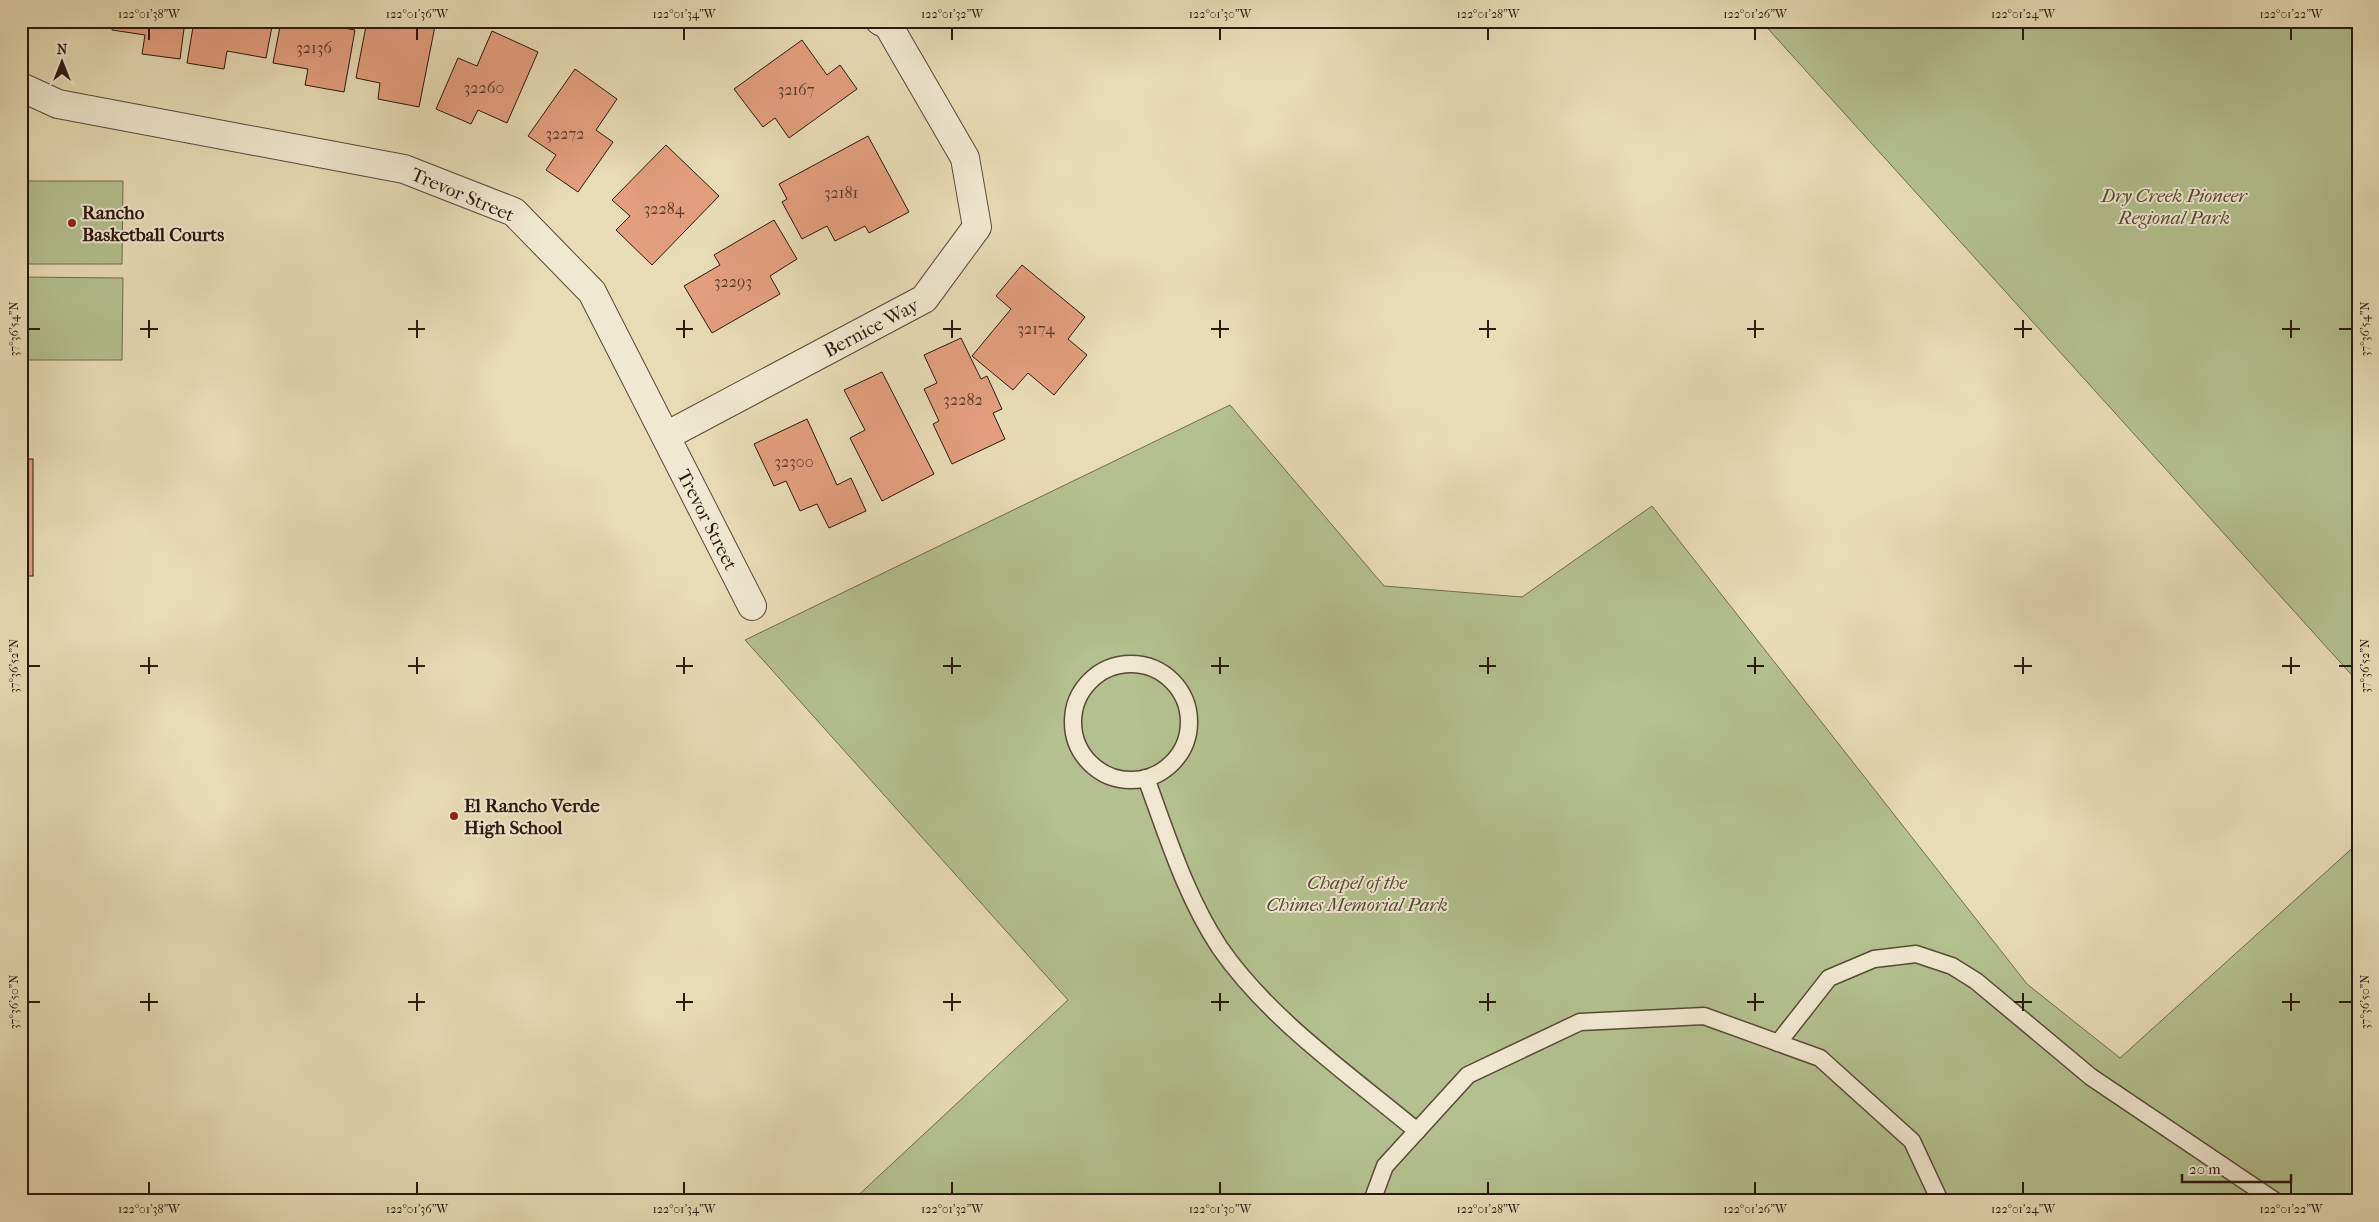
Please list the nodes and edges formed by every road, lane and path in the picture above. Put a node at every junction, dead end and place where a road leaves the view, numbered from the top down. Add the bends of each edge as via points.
1 (880, 21) edge
2 (21, 87) edge
3 (666, 436) junction
4 (752, 606) dead end
5 (1146, 778) junction
6 (1778, 1043) junction
7 (1417, 1131) junction
8 (1372, 1201) edge
9 (1940, 1201) edge
10 (2275, 1201) edge

1 - 3 street, Bernice Way via 888,25 965,158 978,227 924,299
2 - 3 street, Trevor Street via 58,104 404,169 514,212 592,292
3 - 4 street, Trevor Street
5 - 5 lane via 1166,768 1181,751 1188,730 1188,707 1178,686 1161,671 1139,664 1116,665 1096,675 1081,692 1073,714 1074,736 1084,757 1101,772 1122,779
5 - 7 lane via 1185,882 1220,948 1274,1012
6 - 7 lane via 1704,1016 1580,1022 1468,1075
6 - 9 lane via 1820,1058 1912,1141
6 - 10 lane via 1829,978 1874,959 1916,954 1952,966 1976,981 2091,1077
7 - 8 lane via 1385,1166

